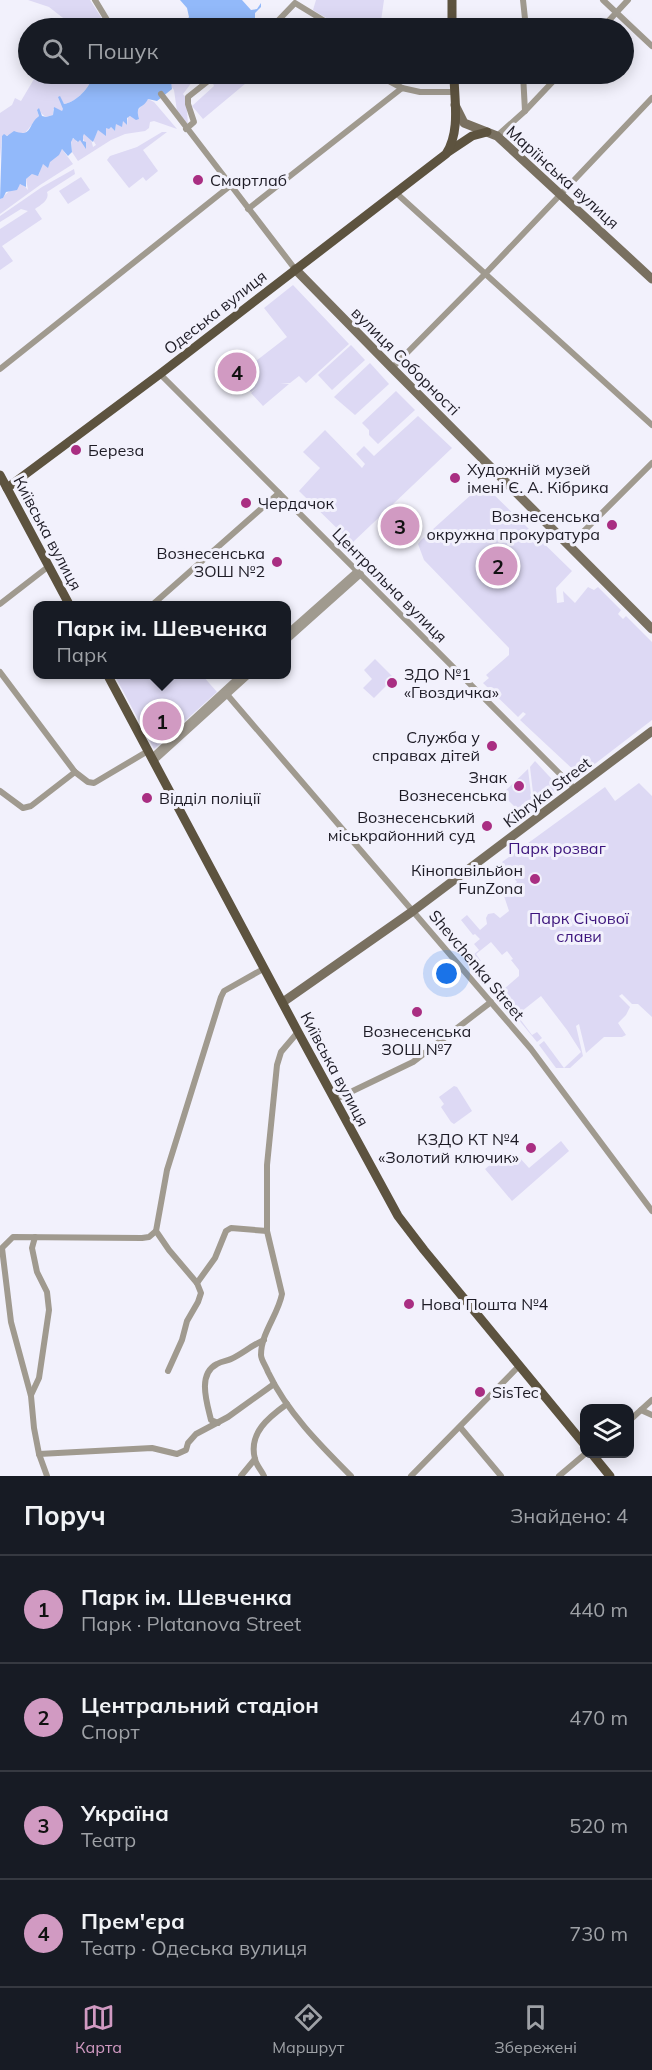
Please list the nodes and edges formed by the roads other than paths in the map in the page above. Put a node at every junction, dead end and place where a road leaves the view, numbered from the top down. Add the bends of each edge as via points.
1 (94, 0) edge
2 (452, 0) edge
3 (523, 0) edge
4 (603, 0) edge
5 (628, 0) edge
6 (616, 12) junction
7 (106, 18) edge
8 (281, 18) edge
9 (320, 18) edge
10 (453, 18) edge
11 (525, 18) edge
12 (611, 18) edge
13 (622, 18) edge
14 (634, 29) edge
15 (652, 46) edge
16 (204, 84) edge
17 (395, 84) edge
18 (454, 84) edge
19 (524, 84) edge
20 (551, 84) edge
21 (402, 88) junction
22 (454, 92) junction
23 (161, 94) dead end
24 (652, 98) edge
25 (455, 103) junction
26 (525, 111) junction
27 (186, 129) junction
28 (487, 132) junction
29 (497, 136) junction
30 (446, 153) junction
31 (230, 186) junction
32 (394, 192) junction
33 (560, 194) junction
34 (248, 209) junction
35 (296, 269) junction
36 (485, 274) junction
37 (652, 279) edge
38 (392, 368) junction
39 (0, 369) edge
40 (160, 374) junction
41 (652, 425) edge
42 (652, 462) edge
43 (0, 475) edge
44 (4, 490) edge
45 (279, 493) junction
46 (569, 546) junction
47 (50, 566) junction
48 (359, 572) junction
49 (68, 601) edge
50 (158, 601) edge
51 (0, 604) edge
52 (652, 629) edge
53 (291, 630) edge
54 (291, 637) edge
55 (0, 672) edge
56 (109, 679) edge
57 (238, 679) edge
58 (245, 679) edge
59 (226, 693) junction
60 (652, 731) edge
61 (151, 756) junction
62 (75, 772) junction
63 (576, 789) junction
64 (0, 791) edge
65 (413, 911) junction
66 (265, 968) junction
67 (283, 1002) junction
68 (491, 1002) junction
69 (298, 1032) junction
70 (334, 1100) junction
71 (652, 1211) edge
72 (156, 1231) junction
73 (267, 1231) junction
74 (35, 1237) junction
75 (197, 1283) junction
76 (264, 1340) junction
77 (519, 1366) junction
78 (168, 1371) dead end
79 (274, 1384) junction
80 (31, 1396) junction
81 (652, 1400) edge
82 (287, 1404) junction
83 (641, 1410) junction
84 (652, 1415) edge
85 (634, 1416) edge
86 (218, 1423) junction
87 (460, 1427) junction
88 (580, 1438) edge
89 (39, 1454) junction
90 (580, 1458) edge
91 (595, 1458) edge
92 (255, 1459) junction
93 (47, 1476) edge
94 (241, 1476) edge
95 (264, 1476) edge
96 (351, 1476) edge
97 (411, 1476) edge
98 (501, 1476) edge
99 (559, 1476) edge
100 (610, 1476) edge

1 - 7 street
2 - 10 main road
3 - 11 street
4 - 6 street
5 - 6 street
6 - 12 street
6 - 13 street
8 - 9 street via 295,3
14 - 15 street
16 - 27 street via 188,97 194,122
17 - 21 street
18 - 22 main road
19 - 26 street
20 - 26 street
21 - 22 street
21 - 34 street
22 - 25 main road
23 - 27 street, вулиця Соборності
24 - 33 street
25 - 28 main road, Маріїнська вулиця via 465,123
25 - 30 main road via 455,128
26 - 29 street
27 - 31 street, вулиця Соборності
28 - 29 main road, Маріїнська вулиця
28 - 30 main road, Одеська вулиця via 472,136
29 - 33 main road, Маріїнська вулиця
30 - 32 main road, Одеська вулиця
31 - 34 street, вулиця Соборності
31 - 39 street
32 - 35 main road, Одеська вулиця
32 - 36 street
33 - 36 street
33 - 37 main road, Маріїнська вулиця
34 - 35 street, вулиця Соборності
35 - 38 main road, вулиця Соборності
35 - 40 main road, Одеська вулиця
36 - 38 street
36 - 41 street
38 - 46 main road, вулиця Соборності
40 - 44 main road, Одеська вулиця
40 - 45 street, Центральна вулиця
42 - 46 street
43 - 44 main road, Київська вулиця
44 - 47 main road, Київська вулиця
45 - 48 street, Центральна вулиця
45 - 50 street
46 - 52 main road, вулиця Соборності
47 - 49 main road, Київська вулиця
47 - 51 street
48 - 53 street
48 - 54 street
48 - 63 street, Центральна вулиця
55 - 62 street
56 - 61 main road, Київська вулиця
57 - 59 street
58 - 59 street
59 - 61 street
59 - 65 street, Shevchenka Street
60 - 63 main road, Kibryka Street
61 - 62 street via 94,783
61 - 66 main road, Київська вулиця
62 - 64 street via 31,806 23,808
63 - 65 main road, Kibryka Street
65 - 67 main road, Kibryka Street
65 - 68 street, Shevchenka Street
66 - 67 main road, Київська вулиця
66 - 72 street via 224,991 221,997 167,1170
67 - 69 main road, Київська вулиця
68 - 70 street via 413,1062
68 - 71 street, Shevchenka Street via 531,1049
69 - 70 main road, Київська вулиця
69 - 73 street via 281,1052 277,1065 267,1165
70 - 77 main road, Київська вулиця via 398,1216
72 - 74 street via 142,1238
72 - 75 street
73 - 75 street via 226,1231 215,1258
73 - 76 street via 282,1294
74 - 80 street via 32,1248 49,1310 39,1378
74 - 80 street via 13,1237 2,1248 11,1322
75 - 78 street via 201,1293
76 - 79 street via 261,1357
76 - 86 street via 215,1364 206,1376 211,1420
77 - 87 street
77 - 88 main road, Київська вулиця
79 - 82 street
79 - 86 street
80 - 89 street
81 - 83 street
82 - 92 street via 259,1428 254,1442
82 - 96 street
83 - 84 street
83 - 85 street
86 - 89 street via 196,1434 186,1450 177,1454 152,1448
87 - 97 street
87 - 98 street
89 - 93 street
90 - 99 street
91 - 100 main road
92 - 94 street
92 - 95 street

